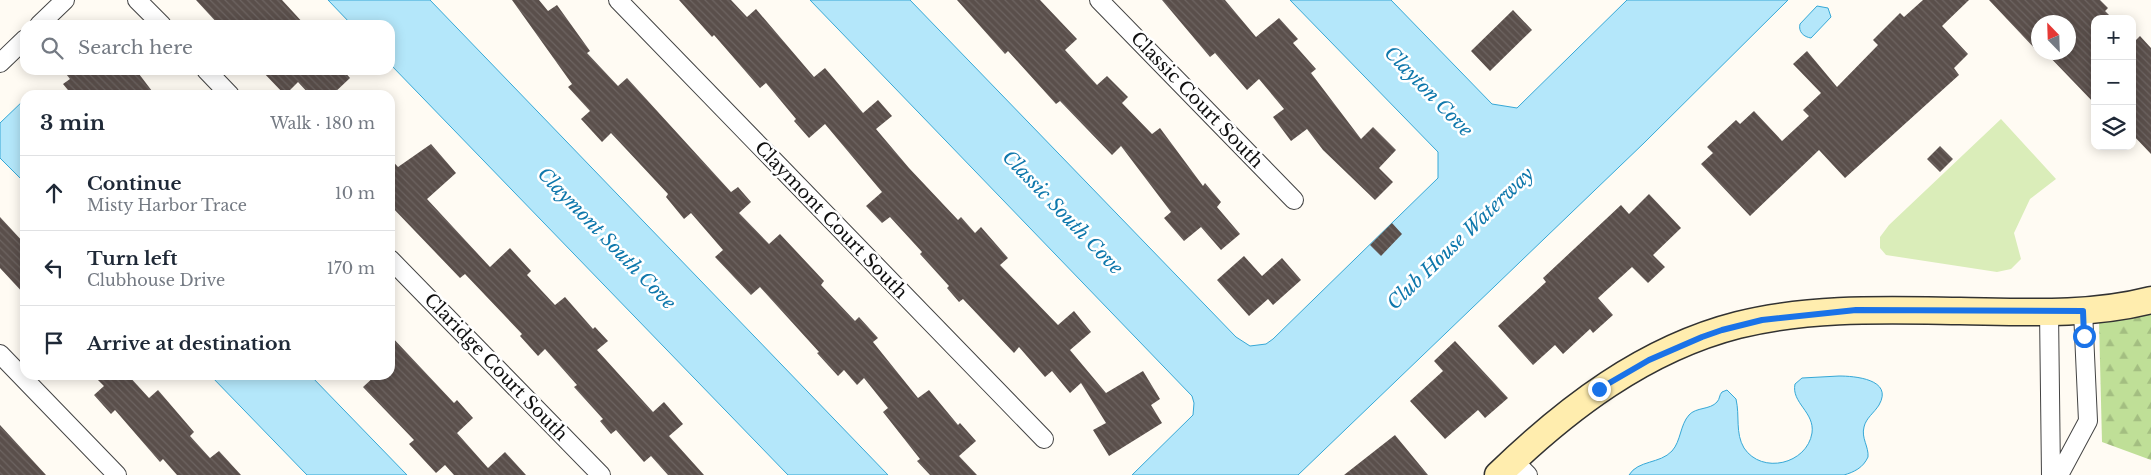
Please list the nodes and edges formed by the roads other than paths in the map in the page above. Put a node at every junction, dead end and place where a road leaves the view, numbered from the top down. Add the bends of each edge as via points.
1 (65, 0) edge
2 (137, 0) edge
3 (618, 0) edge
4 (1099, 0) edge
5 (44, 20) edge
6 (157, 20) edge
7 (20, 44) edge
8 (0, 63) edge
9 (211, 75) edge
10 (225, 90) edge
11 (1294, 200) dead end
12 (395, 264) edge
13 (2151, 300) edge
14 (2049, 311) junction
15 (2083, 311) junction
16 (0, 354) edge
17 (20, 375) edge
18 (25, 380) edge
19 (1044, 439) dead end
20 (1513, 470) edge
21 (117, 475) edge
22 (601, 475) edge
23 (2051, 475) edge
24 (2060, 475) edge

1 - 5 street
2 - 6 street
3 - 19 street, Claymont Court South
4 - 11 street, Classic Court South
7 - 8 street
9 - 10 street
12 - 22 street, Claridge Court South
13 - 15 street
14 - 15 street
14 - 20 street via 1856,310 1789,316 1739,325 1694,340 1625,373 1575,406
14 - 23 street
15 - 24 street via 2088,421
16 - 17 street
18 - 21 street

